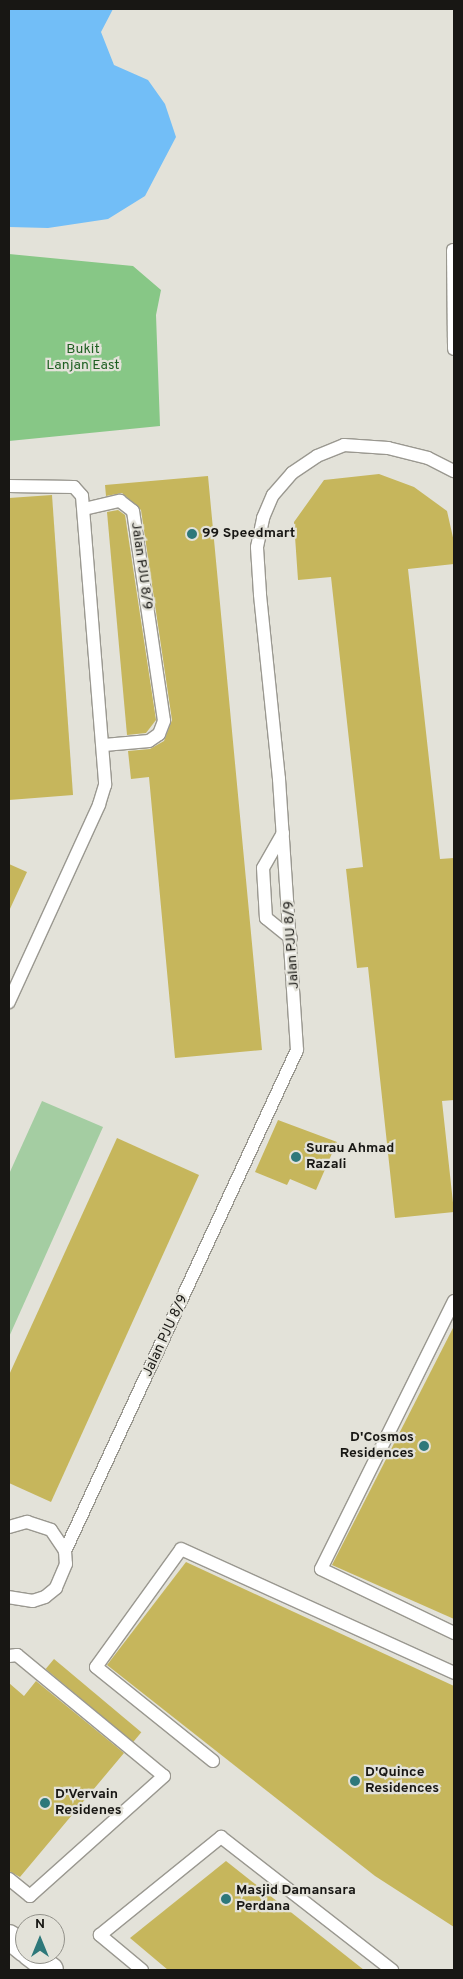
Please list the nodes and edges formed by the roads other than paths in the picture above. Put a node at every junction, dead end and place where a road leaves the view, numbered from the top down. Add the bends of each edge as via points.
1 (453, 250) dead end
2 (454, 348) edge
3 (454, 471) edge
4 (9, 486) edge
5 (84, 509) junction
6 (104, 745) junction
7 (283, 833) junction
8 (291, 938) junction
9 (9, 1002) edge
10 (454, 1301) edge
11 (9, 1527) edge
12 (65, 1551) junction
13 (9, 1597) edge
14 (454, 1633) edge
15 (9, 1656) edge
16 (454, 1673) edge
17 (213, 1761) dead end
18 (9, 1879) edge
19 (142, 1970) edge
20 (392, 1970) edge

1 - 2 lane
3 - 7 lane, Jalan PJU 8/9 via 428,458 388,448 344,445 318,456 292,473 273,495 263,518 257,547
4 - 5 lane via 74,487 82,496
5 - 6 lane
5 - 6 lane, Jalan PJU 8/9 via 120,501 133,511 164,721 159,734 149,740
6 - 9 lane via 105,785 99,805
7 - 8 lane, Jalan PJU 8/9
7 - 8 lane via 263,868 266,918
8 - 12 lane, Jalan PJU 8/9 via 298,1050 290,1072
10 - 14 lane via 321,1568
11 - 12 lane via 27,1522 40,1525 51,1530
12 - 13 lane, Jalan PJU 8/9 via 63,1577 56,1588 33,1601
15 - 18 lane via 17,1655 164,1776 30,1896
16 - 17 lane via 181,1549 96,1667
19 - 20 lane via 100,1935 221,1837

